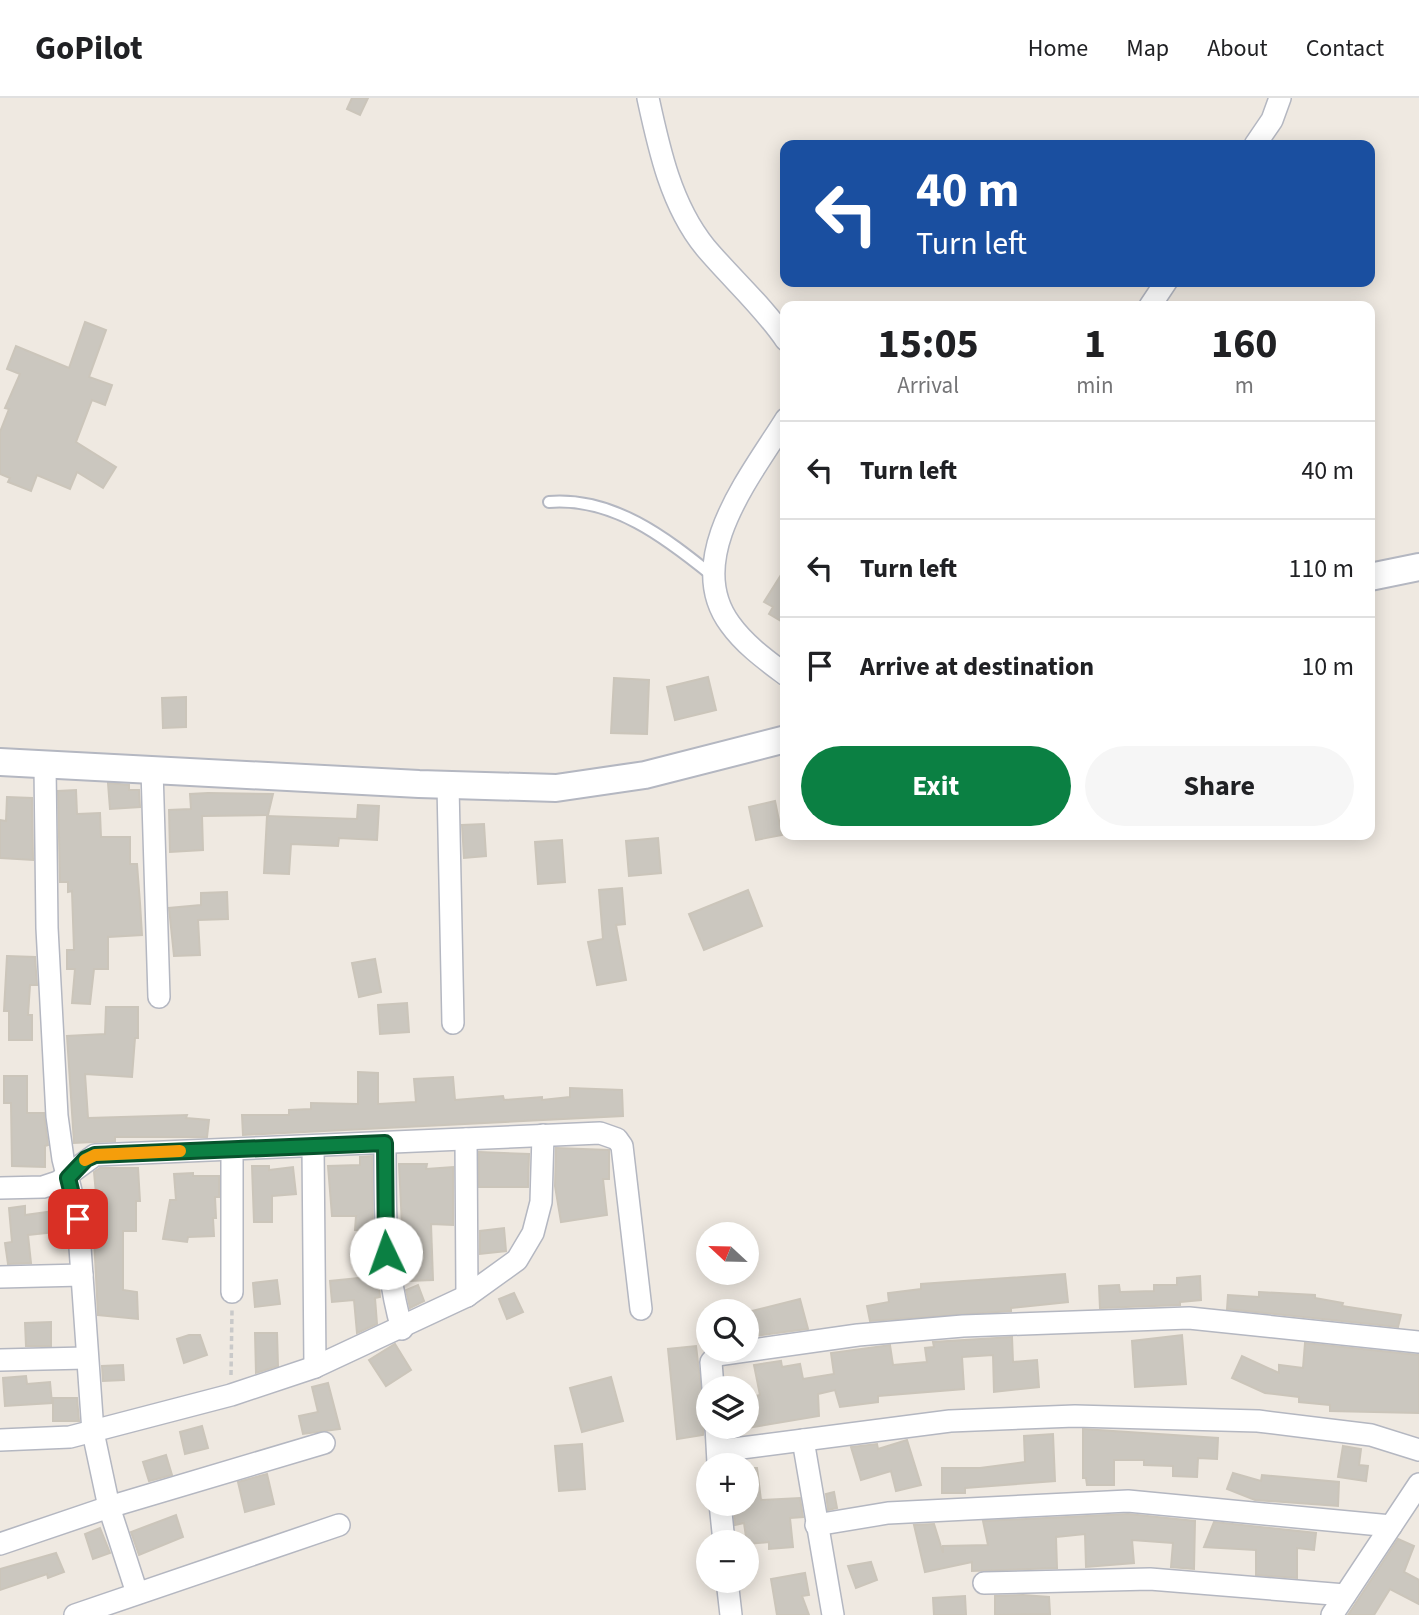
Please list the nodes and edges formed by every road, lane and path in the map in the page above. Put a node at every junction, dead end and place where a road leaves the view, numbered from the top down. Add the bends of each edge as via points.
1 (648, 98) edge
2 (1280, 98) edge
3 (1258, 140) edge
4 (780, 333) edge
5 (780, 428) edge
6 (549, 502) dead end
7 (1419, 568) edge
8 (713, 576) junction
9 (1375, 576) edge
10 (780, 670) edge
11 (780, 740) edge
12 (0, 761) edge
13 (45, 766) junction
14 (152, 770) junction
15 (448, 785) junction
16 (159, 997) dead end
17 (453, 1023) dead end
18 (543, 1135) junction
19 (466, 1139) junction
20 (385, 1143) junction
21 (313, 1146) junction
22 (232, 1150) junction
23 (68, 1178) junction
24 (0, 1188) edge
25 (82, 1275) junction
26 (0, 1277) edge
27 (233, 1292) joint
28 (467, 1296) junction
29 (641, 1309) dead end
30 (402, 1329) junction
31 (1419, 1342) edge
32 (86, 1358) junction
33 (0, 1360) edge
34 (315, 1367) junction
35 (712, 1376) edge
36 (231, 1395) junction
37 (93, 1432) junction
38 (0, 1440) edge
39 (803, 1440) junction
40 (324, 1443) dead end
41 (1419, 1450) edge
42 (742, 1453) edge
43 (1419, 1484) edge
44 (108, 1507) junction
45 (339, 1524) dead end
46 (816, 1524) junction
47 (1391, 1526) junction
48 (0, 1544) edge
49 (984, 1583) dead end
50 (137, 1593) junction
51 (728, 1593) edge
52 (1345, 1595) junction
53 (75, 1615) edge
54 (731, 1615) edge
55 (833, 1615) edge
56 (1332, 1615) edge

1 - 4 street via 669,180 686,217 704,245
2 - 3 street
5 - 8 street via 729,514
6 - 8 lane via 573,500 616,511
7 - 9 street
8 - 10 street via 717,601 729,623
11 - 15 street via 606,783 524,789
12 - 13 street
13 - 14 street
13 - 23 street via 54,1067
14 - 15 street
14 - 16 street
15 - 17 street
18 - 19 street
18 - 28 street via 541,1202 533,1233 517,1260
18 - 29 street via 600,1133 622,1146
19 - 20 street
19 - 28 street
20 - 21 street
20 - 30 street via 385,1236
21 - 22 street
21 - 34 street
22 - 23 street via 95,1155
22 - 27 street
23 - 24 street via 43,1187
23 - 25 street via 78,1219
25 - 26 street
25 - 32 street
27 - 36 path
28 - 30 street
30 - 34 street
31 - 35 street via 1189,1318 963,1326 717,1355 711,1362
32 - 33 street
32 - 37 street
34 - 36 street
36 - 37 street
37 - 38 street
37 - 44 street
39 - 41 street via 950,1421 1075,1416 1258,1421 1371,1435
39 - 42 street
39 - 46 street
40 - 44 street
43 - 47 street
44 - 48 street
44 - 50 street
45 - 50 street
46 - 47 street via 888,1513 1128,1501
46 - 55 street
47 - 52 street
49 - 52 street via 1150,1579
50 - 53 street
51 - 54 street
52 - 56 street

